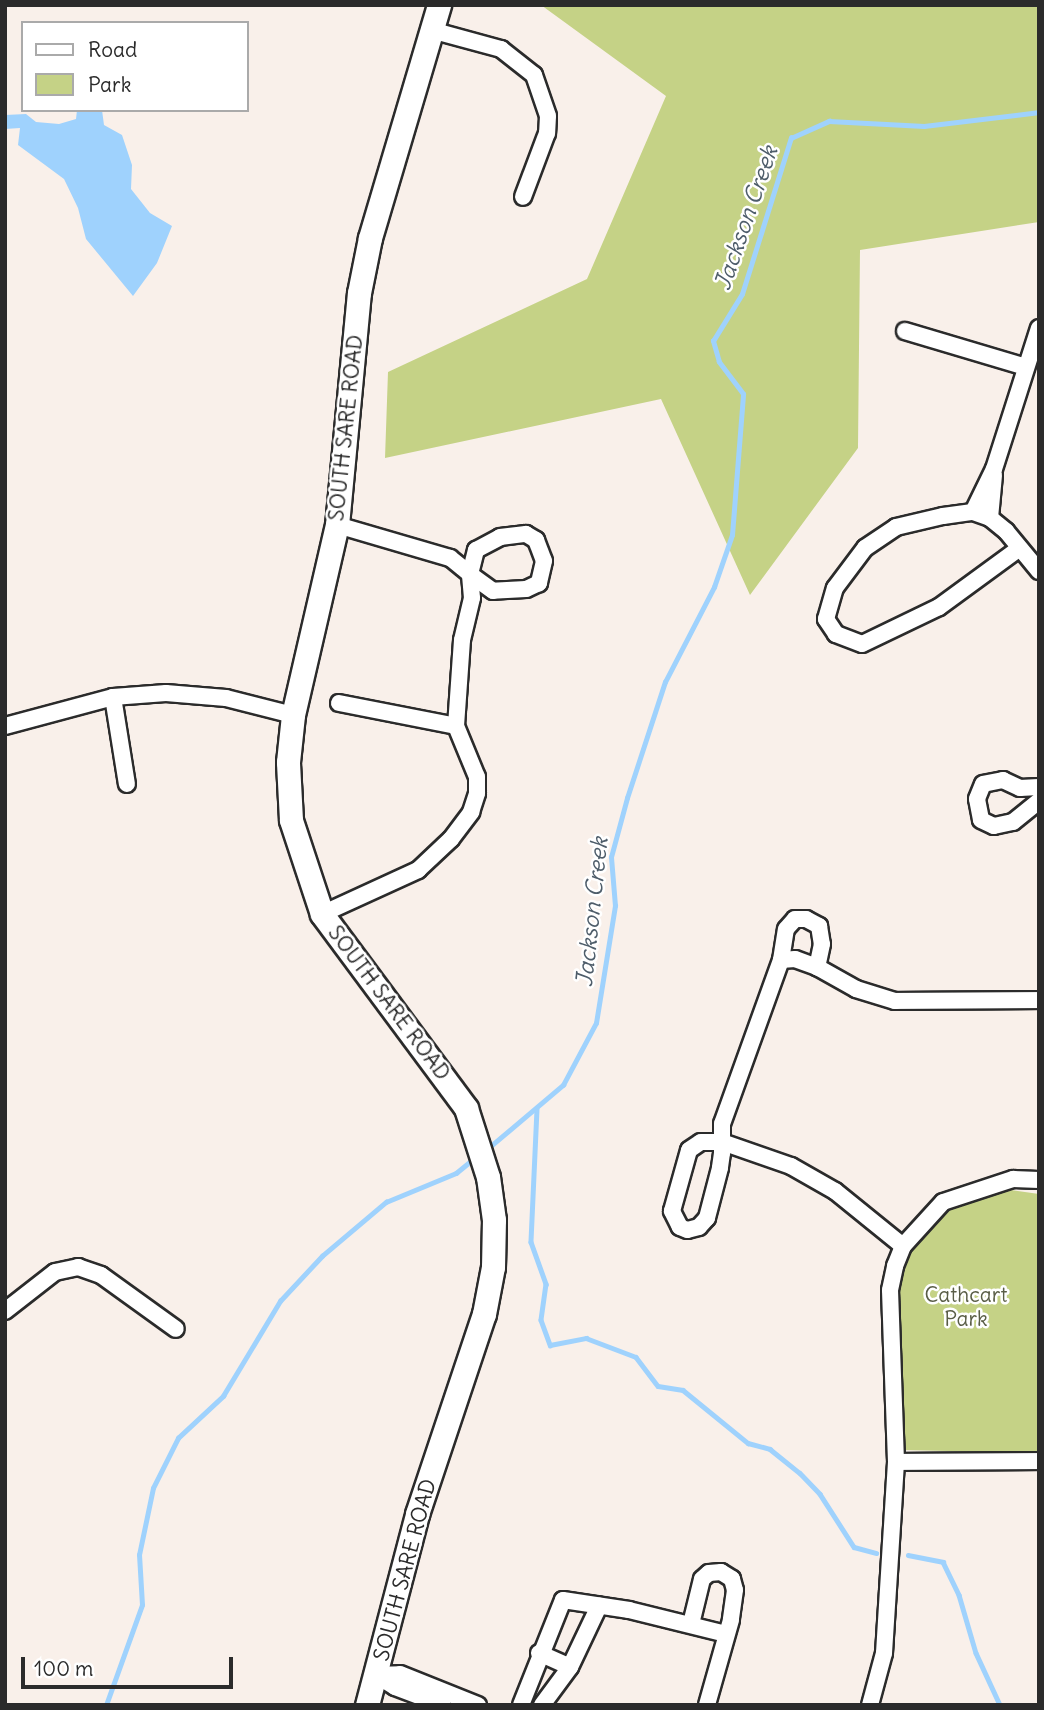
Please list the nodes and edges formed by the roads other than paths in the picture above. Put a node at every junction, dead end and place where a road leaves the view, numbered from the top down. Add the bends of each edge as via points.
1 (439, 5) edge
2 (431, 30) junction
3 (523, 197) dead end
4 (1039, 328) edge
5 (905, 331) dead end
6 (1026, 367) junction
7 (994, 469) junction
8 (973, 512) junction
9 (990, 518) junction
10 (337, 525) junction
11 (1017, 550) junction
12 (1039, 571) edge
13 (470, 573) junction
14 (113, 697) junction
15 (339, 703) dead end
16 (293, 715) junction
17 (5, 726) edge
18 (456, 726) junction
19 (127, 783) dead end
20 (1039, 787) edge
21 (1020, 788) junction
22 (1032, 804) edge
23 (322, 914) junction
24 (781, 960) junction
25 (817, 967) junction
26 (1039, 1000) edge
27 (722, 1142) junction
28 (1039, 1180) edge
29 (903, 1245) junction
30 (5, 1311) edge
31 (176, 1329) dead end
32 (1039, 1461) edge
33 (896, 1462) junction
34 (599, 1606) junction
35 (691, 1624) junction
36 (726, 1634) junction
37 (539, 1653) junction
38 (570, 1667) junction
39 (376, 1675) junction
40 (367, 1705) edge
41 (443, 1705) edge
42 (478, 1705) edge
43 (521, 1705) edge
44 (542, 1705) edge
45 (707, 1705) edge
46 (870, 1705) edge

1 - 2 main road, SOUTH SARE ROAD
2 - 3 street via 501,49 534,75 548,116 547,134
2 - 10 main road, SOUTH SARE ROAD via 361,282
4 - 6 street
5 - 6 street
6 - 7 street
7 - 8 street
7 - 9 street
8 - 9 street
8 - 11 street via 896,527 865,548 827,604 826,619 836,634 862,644 892,633 950,600
9 - 11 street via 1006,531
10 - 13 street via 450,558
10 - 16 main road, SOUTH SARE ROAD
11 - 12 street
13 - 13 street via 476,550 500,537 526,534 536,540 544,561 539,583 526,589 493,592
13 - 18 street via 472,598 462,640
14 - 16 street via 194,694
14 - 17 street
14 - 19 street
15 - 18 street
16 - 23 main road, SOUTH SARE ROAD via 288,762 291,820
18 - 23 street via 477,777 477,793 464,821 418,870
20 - 21 street
21 - 22 street
21 - 22 street via 1003,780 983,784 977,799 981,820 994,826 1013,822
23 - 39 main road, SOUTH SARE ROAD via 466,1108 488,1177 494,1244 488,1298 417,1514
24 - 25 street via 795,959
24 - 25 street via 786,929 795,919 806,919 819,926 822,944
24 - 27 street via 731,1096
25 - 26 street via 856,989 895,1001
27 - 27 street via 701,1142 689,1150 672,1211 680,1227 699,1227 707,1218
27 - 29 street via 791,1166 835,1191
28 - 29 street via 1013,1179 943,1202
29 - 33 street via 890,1290
30 - 31 street via 55,1272 78,1267 101,1275
32 - 33 street
33 - 46 street via 884,1653
34 - 35 street
34 - 37 street via 563,1600
34 - 38 street
35 - 36 street
35 - 36 street via 702,1579 721,1572 732,1579 735,1590
36 - 45 street
37 - 38 street
37 - 43 street
38 - 44 street
39 - 40 main road, SOUTH SARE ROAD
39 - 41 street
39 - 42 street via 400,1674

